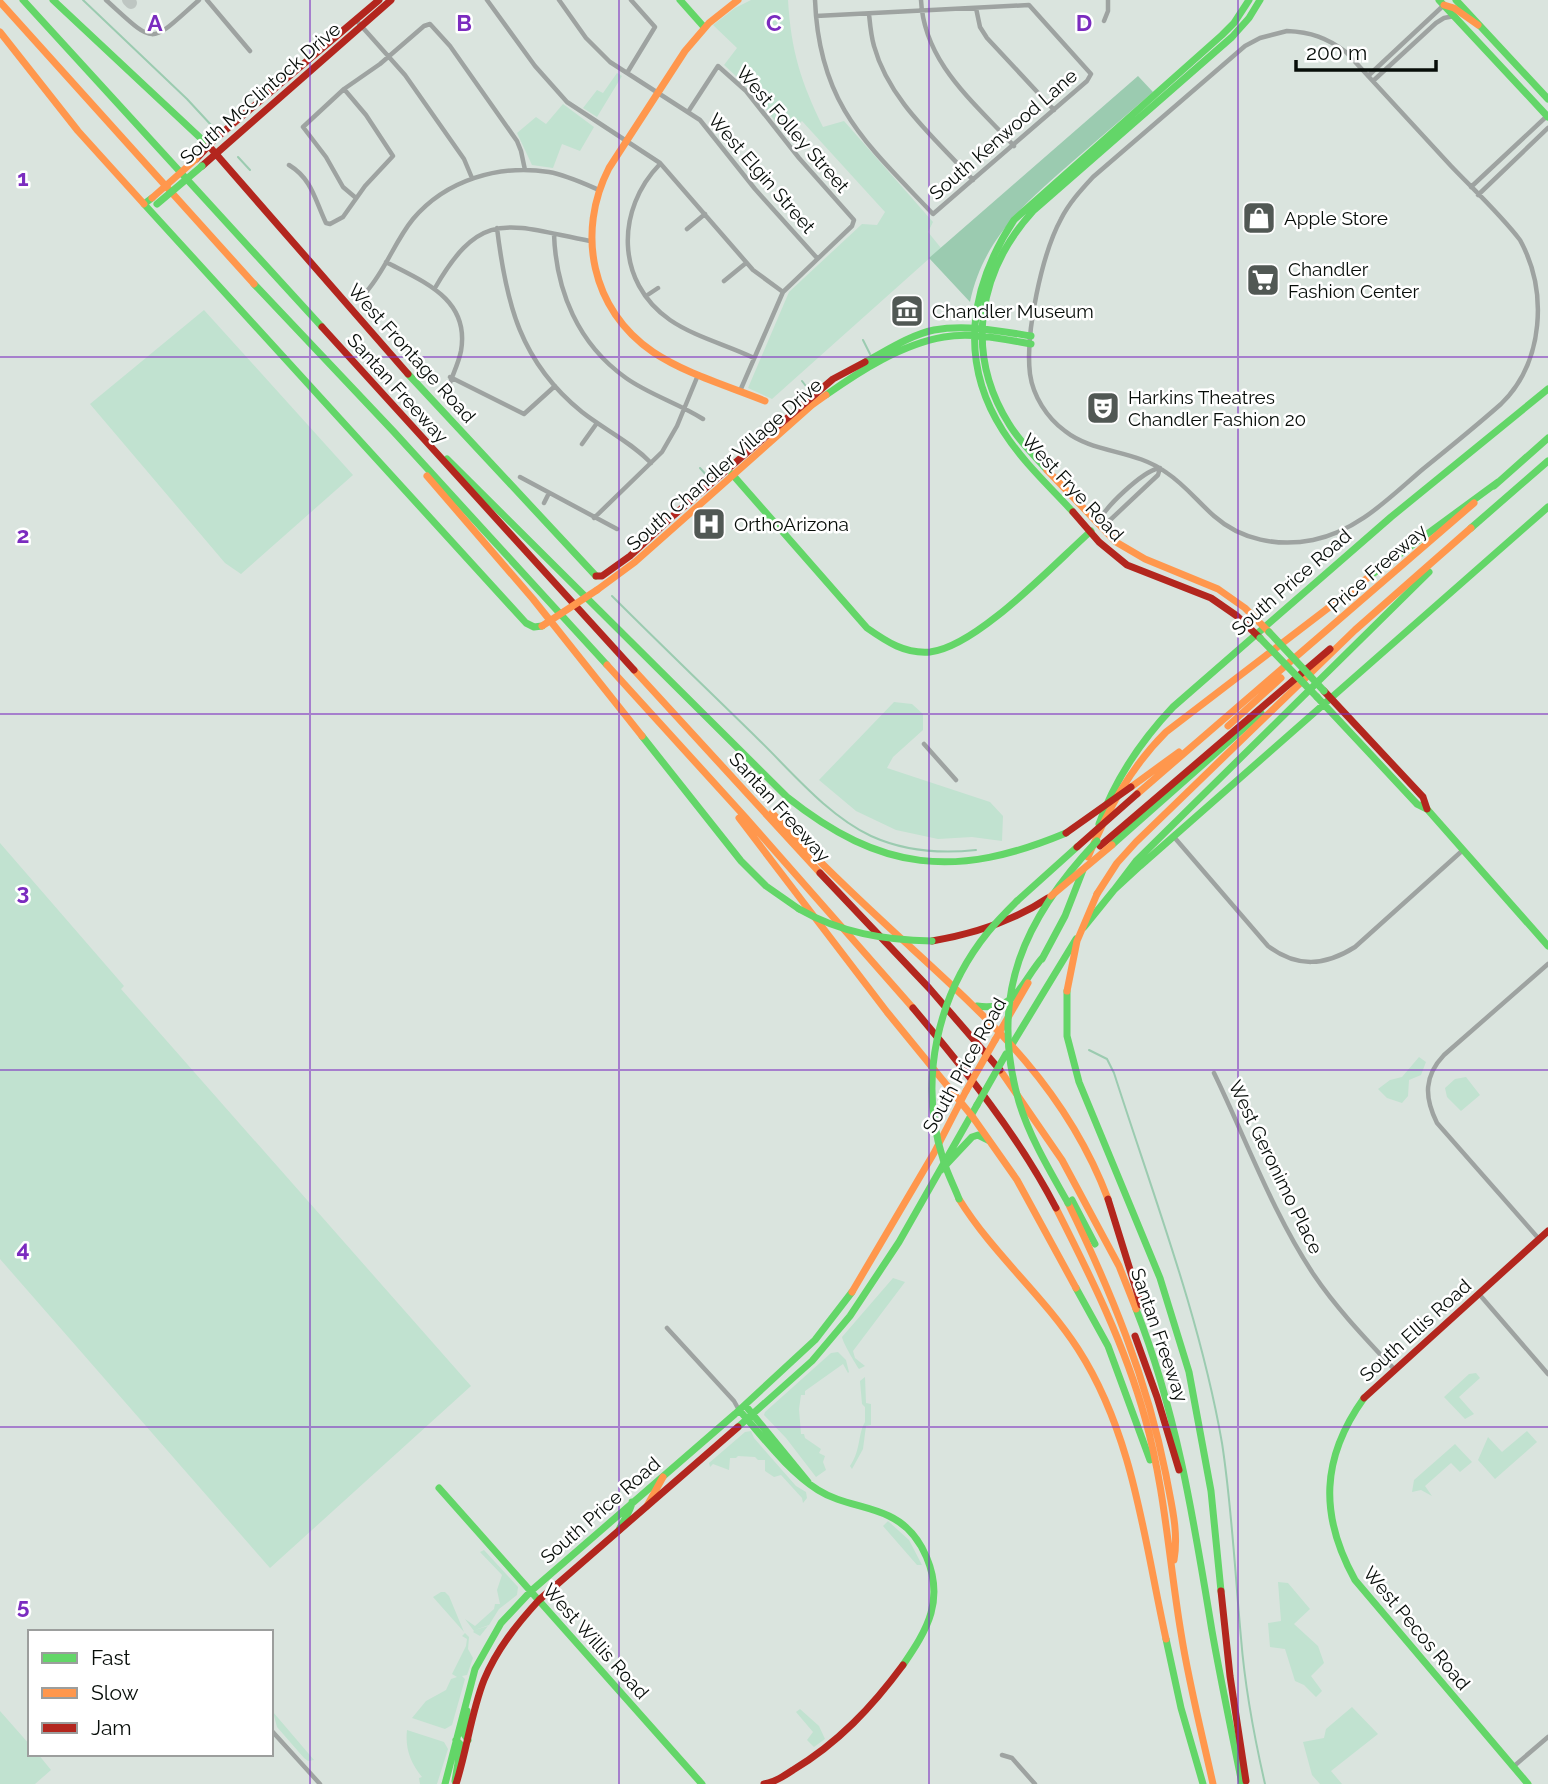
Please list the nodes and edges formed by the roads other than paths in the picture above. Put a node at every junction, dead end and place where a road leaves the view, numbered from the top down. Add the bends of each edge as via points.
1 (23, 0) edge
2 (53, 0) edge
3 (106, 0) edge
4 (199, 0) edge
5 (207, 0) edge
6 (379, 0) edge
7 (391, 0) edge
8 (487, 0) edge
9 (559, 0) edge
10 (631, 0) edge
11 (680, 0) edge
12 (738, 0) edge
13 (815, 0) edge
14 (921, 0) edge
15 (1108, 0) edge
16 (1249, 0) edge
17 (1260, 0) edge
18 (1449, 1) edge
19 (0, 2) edge
20 (976, 8) junction
21 (922, 11) junction
22 (869, 14) junction
23 (816, 16) junction
24 (1454, 16) junction
25 (1104, 21) dead end
26 (359, 23) junction
27 (1479, 26) junction
28 (704, 27) junction
29 (0, 32) edge
30 (250, 51) dead end
31 (389, 57) junction
32 (627, 74) junction
33 (1368, 76) junction
34 (1373, 81) junction
35 (344, 89) junction
36 (657, 93) junction
37 (1548, 99) edge
38 (1054, 110) junction
39 (688, 111) junction
40 (1548, 116) edge
41 (1548, 128) edge
42 (626, 141) junction
43 (209, 146) junction
44 (1014, 146) junction
45 (215, 154) junction
46 (660, 163) junction
47 (289, 165) dead end
48 (525, 170) junction
49 (472, 178) junction
50 (974, 180) junction
51 (1471, 187) junction
52 (599, 190) junction
53 (1478, 195) junction
54 (356, 198) junction
55 (155, 201) junction
56 (147, 207) junction
57 (705, 214) junction
58 (498, 228) junction
59 (687, 229) dead end
60 (554, 234) junction
61 (590, 241) junction
62 (817, 258) junction
63 (386, 262) junction
64 (746, 263) junction
65 (724, 281) dead end
66 (435, 288) junction
67 (658, 288) dead end
68 (367, 291) dead end
69 (783, 292) junction
70 (646, 296) junction
71 (977, 332) junction
72 (1031, 340) junction
73 (754, 358) junction
74 (699, 374) junction
75 (450, 377) junction
76 (347, 384) junction
77 (555, 386) junction
78 (1548, 389) edge
79 (740, 391) junction
80 (447, 393) dead end
81 (765, 401) dead end
82 (685, 407) junction
83 (405, 419) junction
84 (703, 419) dead end
85 (597, 423) junction
86 (1548, 438) edge
87 (582, 444) dead end
88 (1548, 461) edge
89 (651, 463) junction
90 (1160, 468) junction
91 (730, 471) junction
92 (520, 477) dead end
93 (1499, 482) junction
94 (549, 493) junction
95 (544, 503) dead end
96 (1547, 508) edge
97 (1489, 513) junction
98 (594, 518) junction
99 (1098, 525) junction
100 (617, 529) dead end
101 (1090, 532) junction
102 (596, 576) junction
103 (597, 590) junction
104 (1333, 628) junction
105 (1266, 629) junction
106 (1258, 636) junction
107 (1345, 640) junction
108 (1331, 699) junction
109 (1324, 705) junction
110 (1224, 719) junction
111 (697, 738) junction
112 (924, 744) dead end
113 (1369, 747) junction
114 (705, 774) junction
115 (956, 780) dead end
116 (1174, 837) junction
117 (1099, 844) junction
118 (1464, 849) junction
119 (1088, 857) junction
120 (1114, 890) junction
121 (1548, 946) edge
122 (1043, 957) junction
123 (1548, 964) edge
124 (972, 1005) junction
125 (1000, 1032) junction
126 (1012, 1045) junction
127 (1214, 1073) dead end
128 (960, 1101) junction
129 (972, 1116) junction
130 (992, 1144) junction
131 (941, 1170) junction
132 (1070, 1201) junction
133 (1548, 1231) edge
134 (1539, 1239) junction
135 (1478, 1294) junction
136 (667, 1328) dead end
137 (1394, 1369) junction
138 (1548, 1374) edge
139 (742, 1407) junction
140 (750, 1416) junction
141 (1172, 1419) junction
142 (1330, 1472) joint
143 (663, 1476) junction
144 (1158, 1480) junction
145 (439, 1488) dead end
146 (632, 1502) junction
147 (647, 1506) junction
148 (1194, 1516) junction
149 (618, 1531) junction
150 (1172, 1567) junction
151 (531, 1591) junction
152 (539, 1601) junction
153 (469, 1689) junction
154 (273, 1732) edge
155 (1548, 1737) edge
156 (456, 1740) junction
157 (468, 1740) junction
158 (1002, 1755) dead end
159 (1513, 1767) junction
160 (320, 1784) edge
161 (445, 1784) edge
162 (456, 1784) edge
163 (702, 1784) edge
164 (769, 1784) edge
165 (1035, 1784) edge
166 (1203, 1784) edge
167 (1213, 1784) edge
168 (1244, 1784) edge
169 (1528, 1784) edge

1 - 83 main road, Santan Freeway
2 - 43 main road, West Frontage Road
3 - 4 street via 142,33 154,35
5 - 30 street
6 - 26 main road, South McClintock Drive
7 - 26 main road, South McClintock Drive
8 - 42 street via 551,87
9 - 32 street, West Elgin Street via 593,47
10 - 32 street via 655,27
11 - 28 main road
12 - 28 main road
13 - 23 street
14 - 21 street
15 - 25 street
16 - 71 main road via 1222,36 1014,220 984,272 976,303
17 - 71 main road via 1232,37 1023,222 1003,249 990,279
18 - 24 main road
18 - 27 main road
18 - 27 main road
18 - 33 street
19 - 76 main road, Santan Freeway
20 - 21 street
20 - 38 street via 987,37
20 - 38 street, South Kenwood Lane via 1029,5 1091,74
21 - 22 street
21 - 44 street via 940,64
22 - 23 street
22 - 50 street via 874,46 890,84
23 - 50 street, South Kenwood Lane via 830,82 850,121 933,214
24 - 34 street via 1436,23
24 - 40 main road
26 - 31 street
26 - 43 main road, South McClintock Drive
26 - 45 main road, South McClintock Drive
27 - 37 main road
28 - 36 main road
29 - 56 main road
31 - 35 street
31 - 48 street via 430,24 517,141
31 - 49 street via 464,159
32 - 36 street, West Elgin Street
33 - 34 street
33 - 72 street via 1334,43 1309,32 1277,32 1245,46 1093,177 1067,208 1047,254
34 - 51 street
35 - 54 street via 393,156
35 - 54 street via 303,127 343,187
36 - 39 street, West Elgin Street
36 - 42 main road
38 - 44 street, South Kenwood Lane
39 - 62 street, West Elgin Street via 709,129 755,190
39 - 62 street, West Folley Street via 718,66 746,91 854,220
40 - 51 street
41 - 53 street
42 - 46 street
42 - 52 main road
43 - 45 main road, West Frontage Road
43 - 55 main road, South McClintock Drive, bridge
44 - 50 street, South Kenwood Lane
45 - 55 main road, South McClintock Drive, bridge
45 - 102 main road, West Frontage Road via 409,375
46 - 57 street
46 - 70 street via 643,183 629,216 628,257
47 - 54 street via 308,181 326,223 343,217
48 - 49 street
48 - 52 street via 551,172
49 - 63 street via 426,206
51 - 53 street
52 - 61 main road
53 - 90 street via 1521,240 1540,283 1543,307 1539,344 1531,365 1494,411 1362,520 1311,540 1269,541 1239,533
55 - 56 main road, South McClintock Drive
56 - 103 main road, South Chandler Village Drive, bridge via 529,625 542,626
57 - 59 street
57 - 64 street
58 - 60 street
58 - 66 street via 463,247
58 - 77 street via 507,297 538,364
60 - 61 street
60 - 82 street via 560,285 582,332 627,379
61 - 74 main road via 598,282 620,322 652,351
62 - 69 street
63 - 66 street
63 - 68 street
64 - 65 street
64 - 69 street
66 - 75 street via 454,309 462,334 460,356
67 - 70 street
69 - 73 street
70 - 73 street via 680,326
71 - 72 main road, South Chandler Village Drive
71 - 91 main road, South Chandler Village Drive via 922,333 833,379
71 - 99 main road, West Frye Road via 988,380 1010,426
71 - 101 main road, West Frye Road via 980,380 1000,427
72 - 90 street via 1033,388 1052,421 1088,444 1132,454
73 - 79 street
74 - 79 main road
74 - 82 street
75 - 77 street via 524,414
75 - 80 street
76 - 107 main road, bridge via 526,590 741,860 766,886 799,909 866,935 932,940 1002,925 1031,911
76 - 114 main road, Santan Freeway
77 - 85 street
78 - 105 main road, South Price Road via 1391,517
79 - 81 main road
82 - 84 street
82 - 89 street via 670,440
83 - 110 main road, bridge via 787,797 856,844 916,861 946,864 1026,851 1066,833
83 - 111 main road, Santan Freeway
85 - 87 street
85 - 89 street via 638,449
86 - 93 main road, Price Freeway
88 - 97 main road, Price Freeway
89 - 98 street
90 - 99 street via 1108,522
90 - 99 street via 1149,470 1101,515
91 - 101 main road via 859,620 882,639 909,650 945,649 977,634
91 - 102 main road, South Chandler Village Drive via 630,556
91 - 103 main road, South Chandler Village Drive via 629,567
92 - 94 street
93 - 104 main road, Price Freeway
93 - 119 main road via 1158,739 1118,788
94 - 95 street
94 - 98 street
96 - 108 main road, South Price Road
97 - 107 main road, Price Freeway
97 - 120 main road via 1136,861
98 - 100 street
99 - 101 main road
99 - 105 main road, West Frye Road via 1140,559 1221,590
101 - 106 main road, West Frye Road via 1127,564 1205,594
102 - 103 main road
104 - 110 main road, Price Freeway
104 - 117 main road
105 - 106 main road, South Price Road
105 - 108 main road, West Frye Road, bridge
106 - 109 main road, West Frye Road, bridge
106 - 119 main road, South Price Road via 1173,707 1143,740 1108,799
107 - 117 main road via 1318,657
107 - 168 main road, bridge via 1118,863 1079,932 1067,991 1068,1036 1079,1082 1166,1295 1193,1388 1211,1491
108 - 109 main road, South Price Road
108 - 113 main road, West Frye Road
109 - 113 main road, West Frye Road
109 - 116 main road, South Price Road
110 - 166 main road, bridge via 991,927 959,973 943,1011 931,1089 943,1161 959,1199 984,1237 1075,1345 1121,1436 1184,1719
111 - 124 main road via 821,864
111 - 141 main road, Santan Freeway via 1007,1078 1062,1160 1119,1266 1139,1312
112 - 115 street
113 - 118 main road, West Frye Road via 1423,797 1427,808
114 - 128 main road
114 - 144 main road, Santan Freeway via 901,993 966,1071 1023,1151 1093,1281 1141,1408
116 - 118 street via 1268,946 1303,963 1323,962 1354,947
116 - 120 main road, South Price Road
117 - 132 main road, bridge via 1068,878 1036,927 1020,970 1013,1017 1014,1060 1023,1101
118 - 121 main road, West Frye Road
119 - 122 main road, South Price Road
120 - 126 main road, South Price Road via 1067,950
122 - 124 main road via 1004,1006
122 - 125 main road, South Price Road
123 - 134 street via 1444,1055 1426,1086 1437,1123
124 - 125 main road
125 - 126 main road
125 - 128 main road, South Price Road, bridge
126 - 129 main road, South Price Road, bridge
126 - 141 main road via 1068,1116 1092,1163 1168,1387
127 - 137 street, West Geronimo Place via 1304,1260 1329,1296
128 - 129 main road
128 - 139 main road, South Price Road via 853,1291 804,1352
129 - 130 main road
129 - 131 main road, South Price Road
130 - 131 main road via 982,1136 968,1138
130 - 144 main road via 1030,1201 1092,1313
131 - 140 main road, South Price Road via 863,1301 810,1363
132 - 148 main road via 1128,1317
132 - 150 main road via 1113,1295 1148,1393 1177,1546
133 - 134 main road, South Ellis Road
134 - 135 main road, South Ellis Road
135 - 137 main road, South Ellis Road
135 - 138 street
136 - 139 street
137 - 142 main road, South Ellis Road via 1351,1416 1335,1448
139 - 140 main road
139 - 143 main road, South Price Road
140 - 147 main road, South Price Road
140 - 164 main road via 809,1483 832,1497 880,1511 906,1528 922,1547 931,1570 933,1600 920,1636 871,1706 824,1750
141 - 148 main road, Santan Freeway
142 - 159 main road, West Pecos Road via 1331,1523 1350,1572
143 - 146 main road, South Price Road
143 - 147 main road
144 - 150 main road, Santan Freeway
145 - 151 main road, West Willis Road
146 - 149 main road
146 - 151 main road, South Price Road
147 - 149 main road, South Price Road
148 - 168 main road, Santan Freeway
149 - 152 main road, South Price Road
150 - 167 main road, Santan Freeway via 1181,1636
151 - 152 main road, West Willis Road
151 - 153 main road, South Price Road via 491,1639
152 - 157 main road, South Price Road via 509,1633 492,1662
152 - 163 main road, West Willis Road
153 - 156 main road, South Price Road
153 - 157 main road via 464,1734
154 - 160 street
155 - 159 street
156 - 161 main road, South Price Road
156 - 162 main road via 461,1745
157 - 162 main road, South Price Road
158 - 165 street via 1012,1758
159 - 169 main road, West Pecos Road

